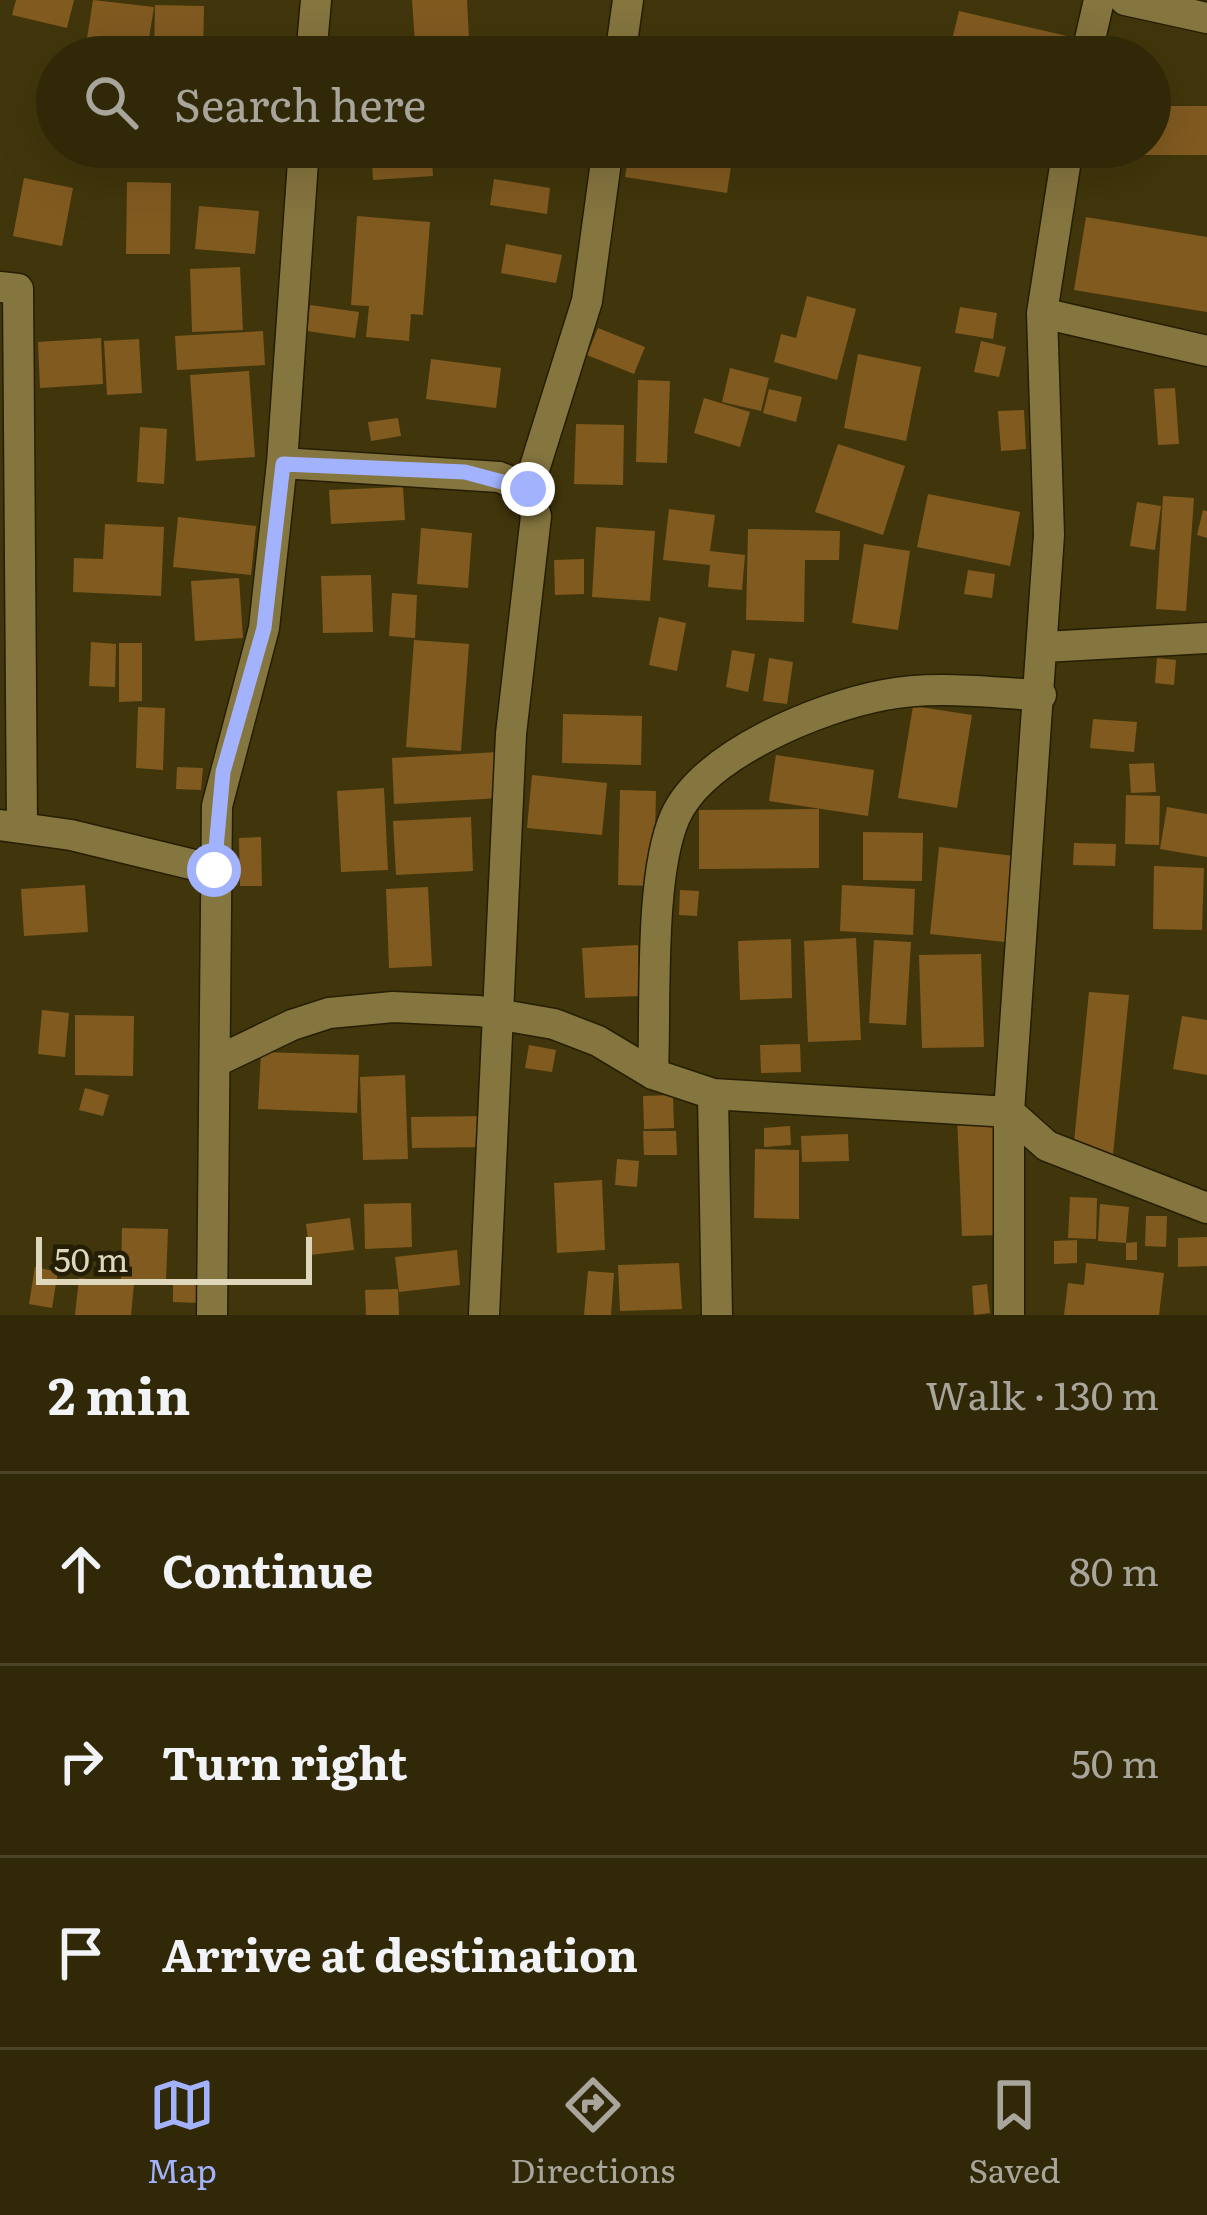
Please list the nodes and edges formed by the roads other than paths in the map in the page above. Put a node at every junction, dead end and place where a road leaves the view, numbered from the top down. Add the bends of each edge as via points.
1 (316, 0) edge
2 (628, 0) edge
3 (1099, 0) edge
4 (1125, 0) edge
5 (1207, 18) edge
6 (313, 36) edge
7 (623, 36) edge
8 (1091, 36) edge
9 (303, 168) edge
10 (605, 168) edge
11 (1065, 168) edge
12 (0, 287) edge
13 (1042, 313) junction
14 (1207, 351) edge
15 (283, 464) junction
16 (528, 489) junction
17 (1207, 638) edge
18 (1044, 647) junction
19 (1041, 695) junction
20 (11, 826) edge
21 (214, 870) junction
22 (496, 1013) junction
23 (215, 1062) junction
24 (653, 1074) junction
25 (713, 1094) junction
26 (1009, 1112) junction
27 (1207, 1208) edge
28 (212, 1315) edge
29 (484, 1315) edge
30 (717, 1315) edge
31 (1009, 1315) edge

1 - 6 street
2 - 7 street
3 - 8 street
4 - 5 street
9 - 15 street
10 - 16 street via 587,301
11 - 13 street
12 - 20 street via 18,289
13 - 14 street
13 - 18 street
15 - 16 street via 465,472
15 - 21 street via 264,628 223,772
16 - 22 street via 536,516 511,734
17 - 18 street
18 - 19 street
19 - 24 street via 883,695 732,754 698,782 675,816 663,862
19 - 26 street
20 - 21 street
21 - 23 street
22 - 23 street via 329,1013
22 - 24 street via 598,1041
22 - 29 street
23 - 28 street
24 - 25 street
25 - 26 street
25 - 30 street
26 - 27 street via 1047,1146
26 - 31 street

